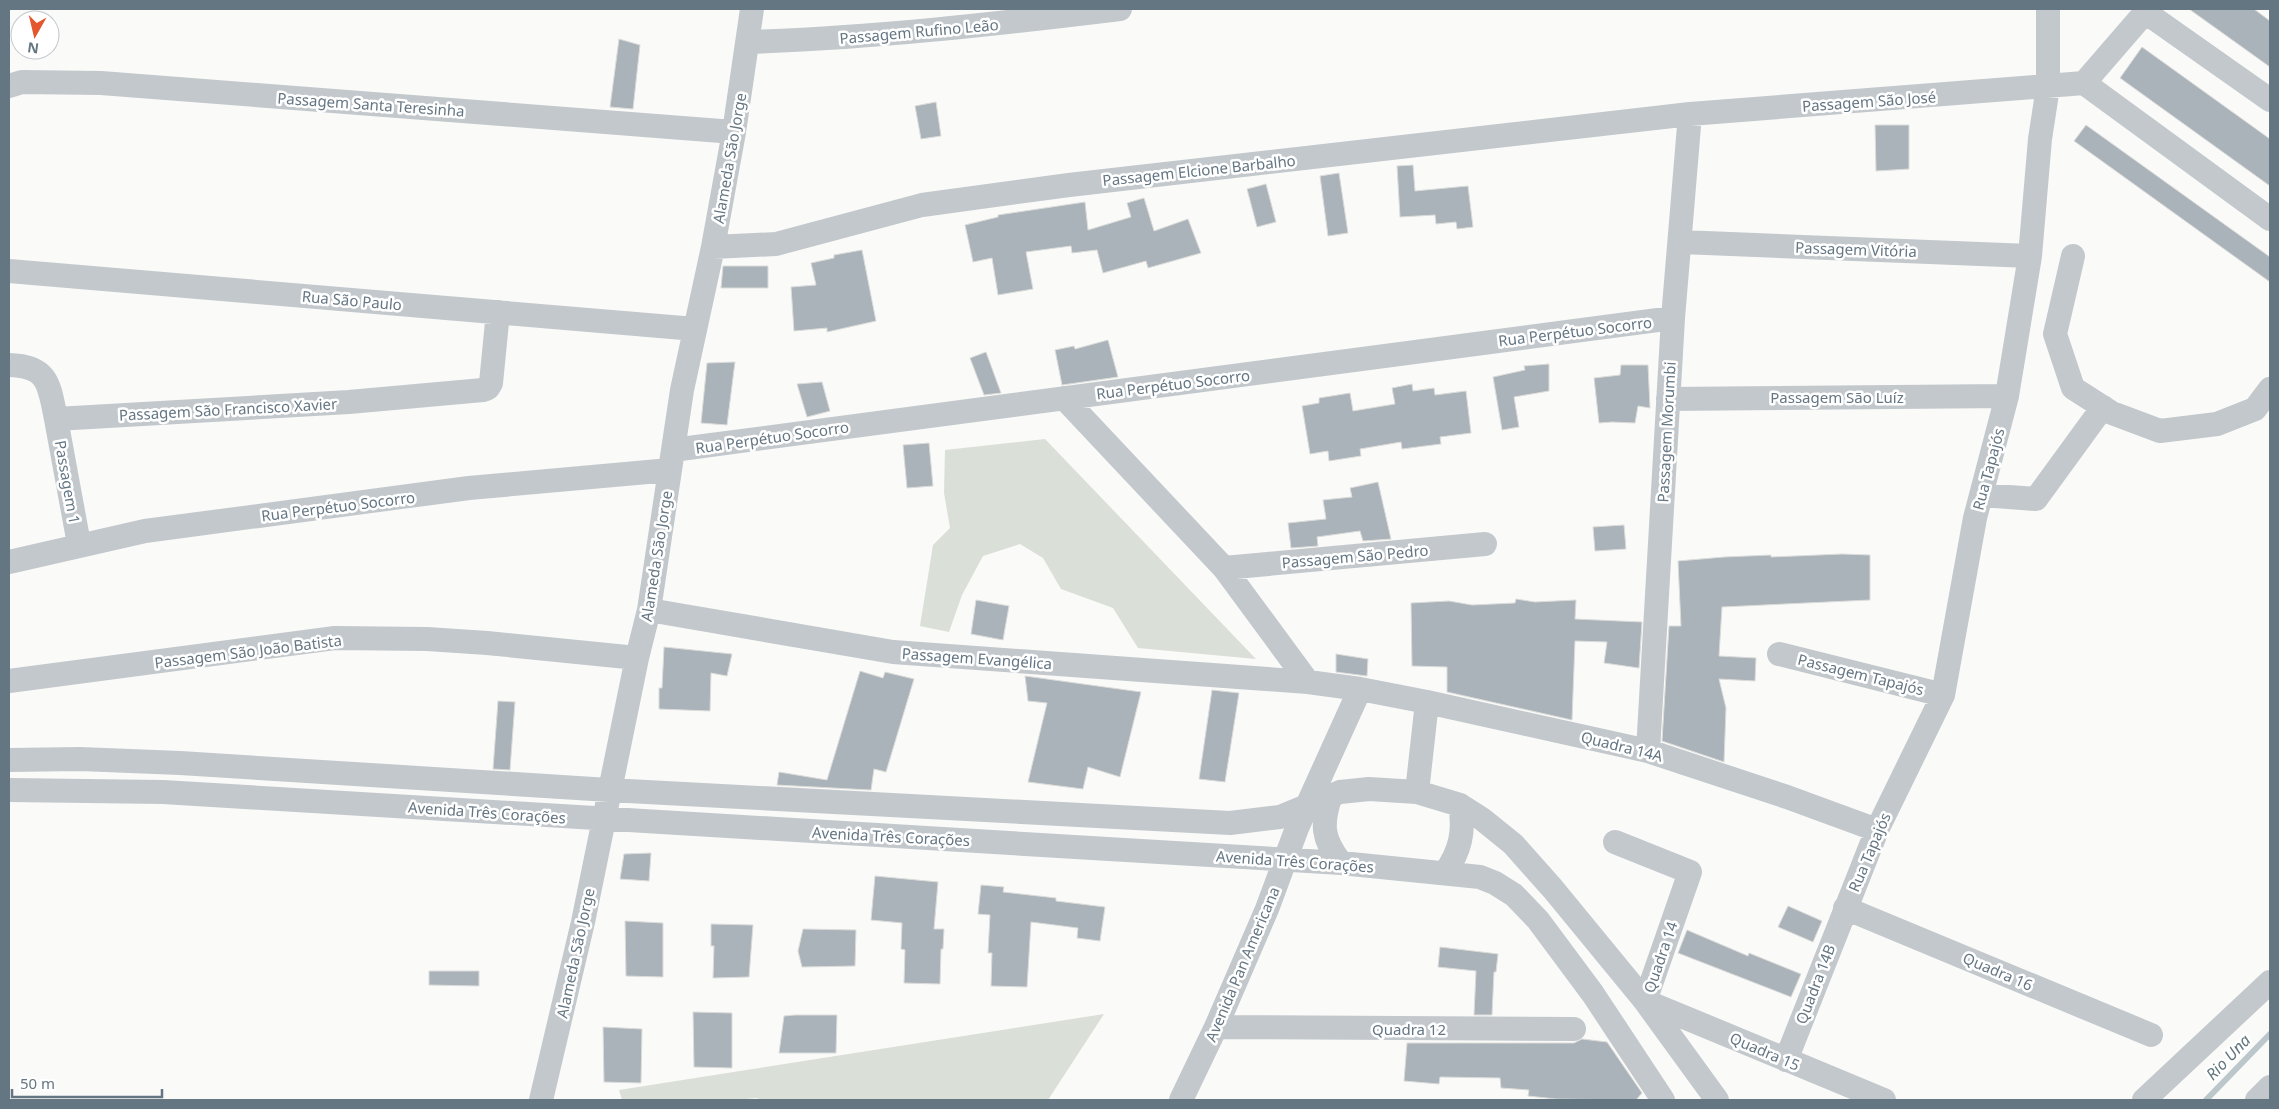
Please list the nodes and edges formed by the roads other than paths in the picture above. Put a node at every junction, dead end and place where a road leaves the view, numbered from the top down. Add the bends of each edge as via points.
1 (752, 9) edge
2 (1120, 9) edge
3 (2048, 9) edge
4 (2146, 10) edge
5 (748, 42) junction
6 (2084, 83) junction
7 (9, 86) edge
8 (2048, 87) junction
9 (2270, 100) edge
10 (1690, 114) junction
11 (734, 132) junction
12 (2270, 219) edge
13 (1681, 242) junction
14 (713, 247) junction
15 (2030, 256) junction
16 (2073, 256) dead end
17 (9, 271) edge
18 (498, 312) junction
19 (1673, 318) junction
20 (695, 329) junction
21 (9, 365) edge
22 (2270, 390) edge
23 (2007, 396) junction
24 (1064, 398) junction
25 (1668, 399) junction
26 (2102, 407) junction
27 (56, 419) junction
28 (671, 460) junction
29 (1980, 495) junction
30 (79, 544) junction
31 (1485, 544) dead end
32 (9, 562) edge
33 (1224, 568) junction
34 (649, 610) junction
35 (1779, 654) dead end
36 (637, 658) junction
37 (9, 681) edge
38 (1308, 682) junction
39 (1360, 689) junction
40 (1943, 695) junction
41 (1427, 702) junction
42 (1648, 751) junction
43 (9, 760) edge
44 (9, 790) edge
45 (609, 790) junction
46 (1417, 792) junction
47 (1331, 795) junction
48 (1460, 805) junction
49 (1306, 807) junction
50 (604, 820) junction
51 (1877, 830) junction
52 (1615, 842) dead end
53 (1285, 859) junction
54 (1341, 863) junction
55 (1444, 873) junction
56 (1845, 908) junction
57 (2270, 982) edge
58 (1645, 1000) junction
59 (1216, 1027) junction
60 (1574, 1029) dead end
61 (2151, 1035) dead end
62 (1786, 1060) junction
63 (2270, 1087) edge
64 (541, 1100) edge
65 (1181, 1100) edge
66 (1663, 1100) edge
67 (1718, 1100) edge
68 (1884, 1100) edge
69 (2144, 1100) edge
70 (2257, 1100) edge

1 - 5 street, Alameda São Jorge
2 - 5 street, Passagem Rufino Leão via 833,39
3 - 8 street, Rua Tapajós
4 - 6 street
4 - 9 street
5 - 11 street, Alameda São Jorge
6 - 8 street, Passagem São José
6 - 12 street
7 - 11 street, Passagem Santa Teresinha via 22,82 101,83
8 - 10 street, Passagem São José
8 - 15 street, Rua Tapajós
10 - 13 street, Passagem Morumbi
10 - 14 street, Passagem Elcione Barbalho via 1069,185 922,206 776,244
11 - 14 street, Alameda São Jorge
13 - 15 street, Passagem Vitória
13 - 19 street, Passagem Morumbi
14 - 20 street, Alameda São Jorge
15 - 23 street, Rua Tapajós
16 - 26 street via 2055,334 2073,388
17 - 18 street, Rua São Paulo
18 - 20 street, Rua São Paulo
18 - 27 street, Passagem São Francisco Xavier via 491,383 483,390 349,402
19 - 24 street, Rua Perpétuo Socorro
19 - 25 street, Passagem Morumbi
20 - 28 street, Alameda São Jorge
21 - 27 street via 37,370 48,382
22 - 26 street via 2255,409 2217,424 2160,431
23 - 25 street, Passagem São Luíz
23 - 29 street, Rua Tapajós
24 - 28 street, Rua Perpétuo Socorro
24 - 33 street
25 - 42 street, Passagem Morumbi
26 - 29 street via 2036,499
27 - 30 street, Passagem 1
28 - 30 street, Rua Perpétuo Socorro via 145,531
28 - 34 street, Alameda São Jorge
29 - 40 street, Rua Tapajós
30 - 32 street, Rua Perpétuo Socorro
31 - 33 street, Passagem São Pedro
33 - 38 street
34 - 36 street, Alameda São Jorge
34 - 38 street, Passagem Evangélica via 893,652
35 - 40 street, Passagem Tapajós
36 - 37 street, Passagem São João Batista via 427,639 335,638
36 - 45 street, Alameda São Jorge
38 - 39 street, Passagem Evangélica
39 - 41 street, Quadra 14A
39 - 49 street, Avenida Pan Americana
40 - 51 street, Rua Tapajós
41 - 42 street, Quadra 14A
41 - 46 street
42 - 51 street, Quadra 14A
43 - 45 street, Avenida Três Corações via 180,763
44 - 50 street, Avenida Três Corações via 162,792
45 - 49 street, Avenida Três Corações via 1230,823 1272,819
45 - 50 street, Alameda São Jorge
46 - 47 street, Avenida Três Corações via 1368,789
46 - 48 street, Avenida Três Corações
47 - 49 street, Avenida Três Corações
47 - 54 street via 1324,832 1330,849
48 - 55 street via 1461,841 1455,858
48 - 58 street, Avenida Três Corações via 1513,844
49 - 53 street, Avenida Pan Americana
50 - 53 street, Avenida Três Corações
50 - 64 street, Alameda São Jorge via 568,992
51 - 56 street, Rua Tapajós
52 - 58 street, Quadra 14 via 1690,872
53 - 54 street, Avenida Três Corações
53 - 59 street, Avenida Pan Americana
54 - 55 street, Avenida Três Corações
55 - 66 street, Avenida Três Corações via 1480,877 1514,895 1538,920 1593,994
56 - 61 street, Quadra 16
56 - 62 street, Quadra 14B
57 - 69 street
58 - 62 street, Quadra 15
58 - 67 street, Quadra 14
59 - 60 street, Quadra 12
59 - 65 street, Avenida Pan Americana
62 - 68 street, Quadra 15
63 - 70 street

